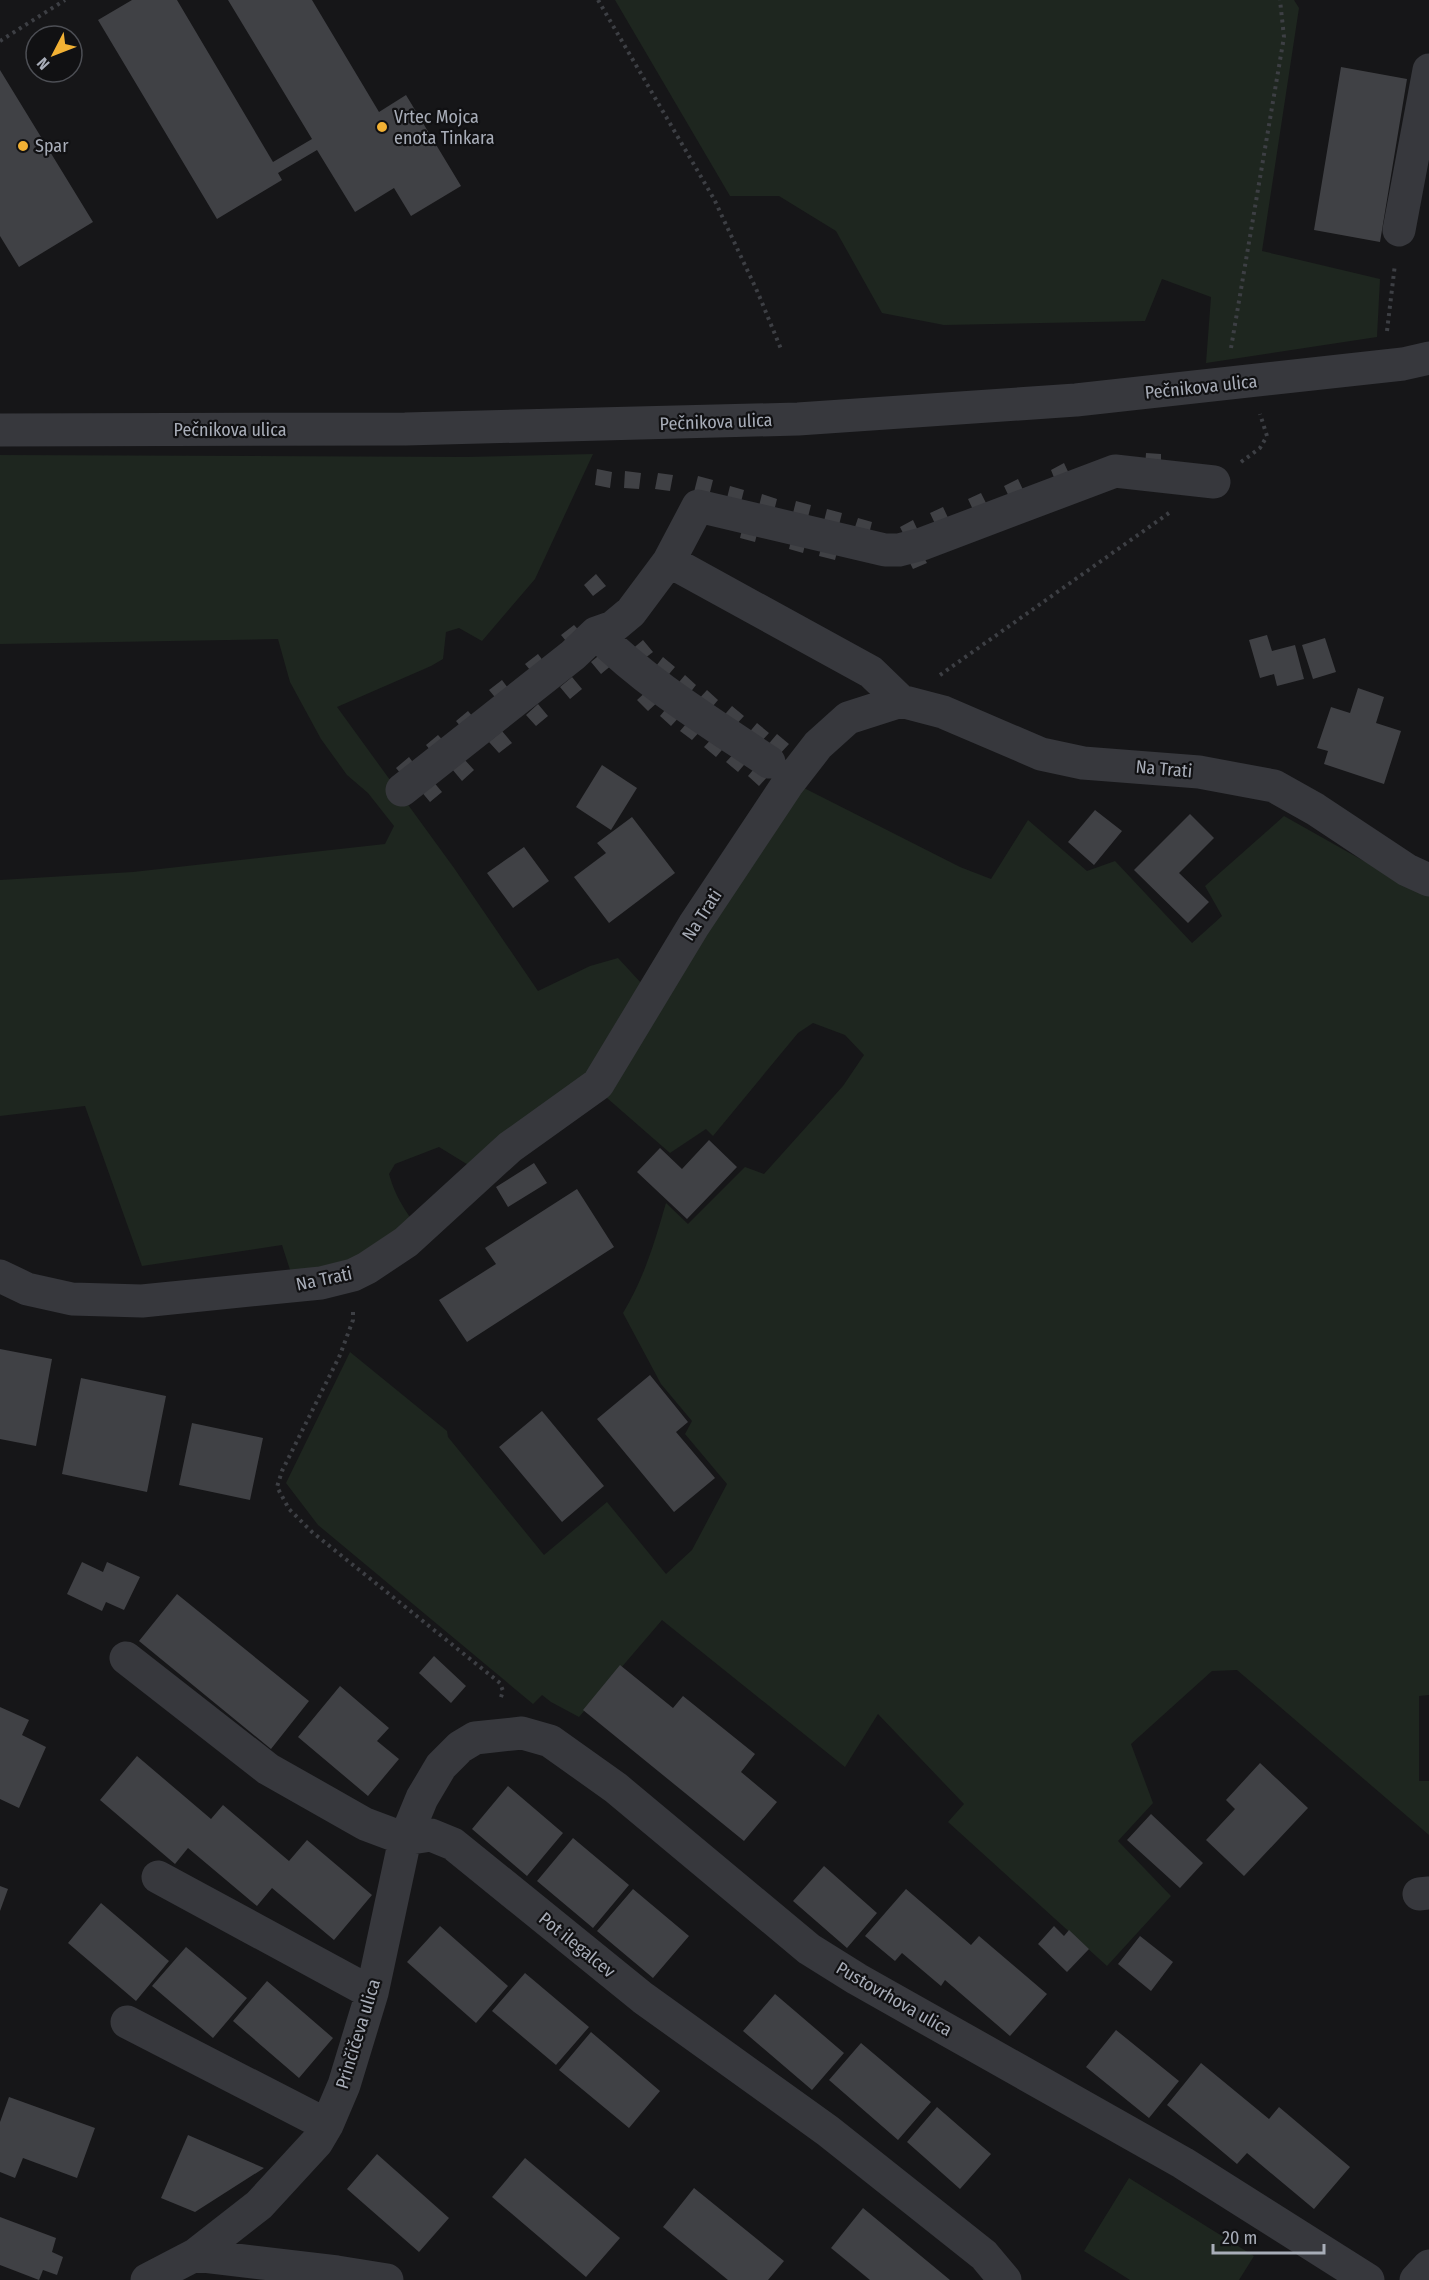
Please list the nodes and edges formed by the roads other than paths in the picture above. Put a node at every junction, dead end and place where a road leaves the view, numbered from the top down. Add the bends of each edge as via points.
1 (1429, 70) edge
2 (1399, 230) road end
3 (1429, 358) edge
4 (0, 430) edge
5 (1214, 482) road end
6 (669, 561) junction
7 (596, 633) junction
8 (901, 700) junction
9 (769, 762) dead end
10 (402, 790) dead end
11 (1429, 880) edge
12 (0, 1276) edge
13 (126, 1658) dead end
14 (441, 1766) joint
15 (405, 1839) junction
16 (158, 1877) dead end
17 (372, 1992) junction
18 (127, 2022) dead end
19 (327, 2125) junction
20 (195, 2255) junction
21 (1429, 2266) edge
22 (147, 2280) edge
23 (387, 2280) edge
24 (1005, 2280) edge
25 (1368, 2280) edge
26 (1416, 2280) edge

1 - 2 street
3 - 4 street, Pečnikova ulica via 1076,400 798,419 405,429
5 - 6 street via 1115,471 899,550 698,506
6 - 7 street via 631,612 613,627
6 - 8 street via 871,672
7 - 9 street via 667,693
7 - 10 street
8 - 11 street, Na Trati via 943,712 1041,754 1083,763 1199,772 1274,786
8 - 12 street, Na Trati via 848,718 818,745 694,926 598,1084 510,1147 406,1242 367,1268 321,1284 142,1301 72,1299 27,1289
13 - 15 street, Pot ilegalcev via 268,1769 365,1824
14 - 15 street, Prinčičeva ulica
14 - 25 street, Pustovrhova ulica via 476,1738 522,1733 550,1741 616,1788 809,1949 1183,2163
15 - 17 street, Prinčičeva ulica
15 - 24 street, Pot ilegalcev via 431,1835 453,1844 643,1998 846,2145 984,2255
16 - 17 street
17 - 19 street, Prinčičeva ulica via 344,2085
18 - 19 street
19 - 20 street, Prinčičeva ulica via 259,2205
20 - 22 street, Prinčičeva ulica
20 - 23 street
21 - 26 street

